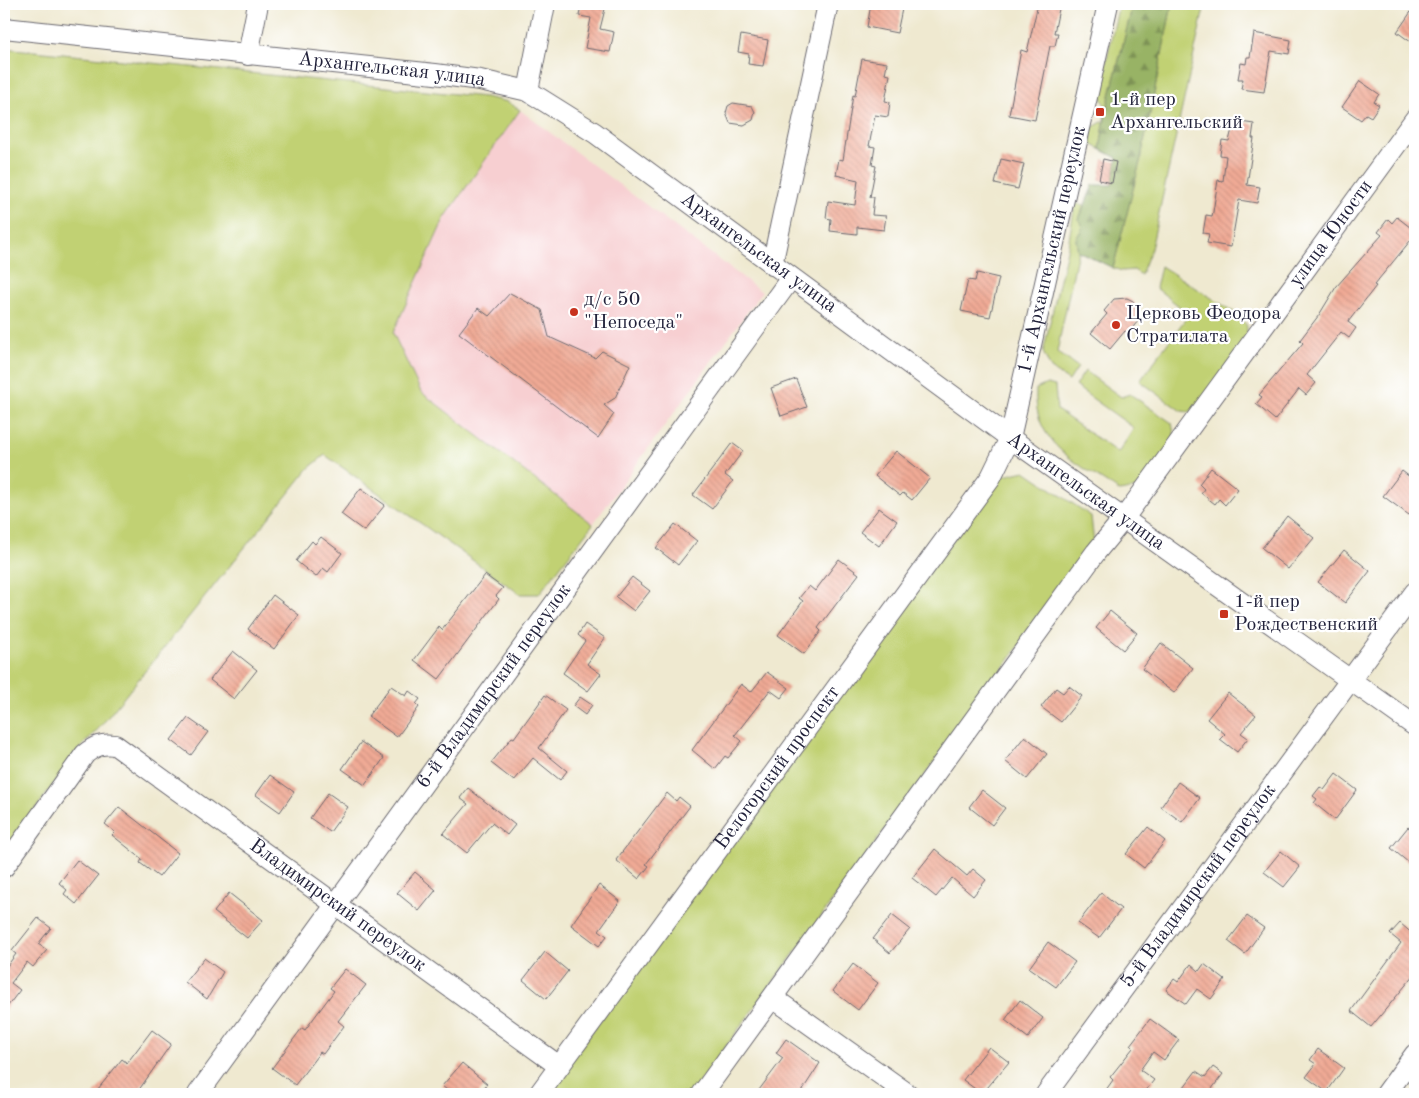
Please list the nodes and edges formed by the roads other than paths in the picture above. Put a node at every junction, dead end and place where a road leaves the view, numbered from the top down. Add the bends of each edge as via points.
1 (258, 4) edge
2 (545, 4) edge
3 (828, 4) edge
4 (1108, 4) edge
5 (4, 28) edge
6 (248, 55) junction
7 (528, 90) junction
8 (1415, 119) edge
9 (772, 265) junction
10 (791, 278) junction
11 (1010, 438) junction
12 (1124, 518) junction
13 (1415, 592) edge
14 (1352, 679) junction
15 (1415, 726) edge
16 (4, 867) edge
17 (337, 906) junction
18 (773, 998) junction
19 (1415, 1054) edge
20 (559, 1066) junction
21 (198, 1094) edge
22 (539, 1094) edge
23 (702, 1094) edge
24 (908, 1094) edge
25 (1046, 1094) edge
26 (1386, 1094) edge

1 - 6 street
2 - 7 street
3 - 9 street
4 - 11 street, 1-й Архангельский переулок
5 - 6 street, Архангельская улица
6 - 7 street, Архангельская улица via 462,78
7 - 9 street, Архангельская улица via 595,133
8 - 12 street, улица Юности
9 - 10 street, Архангельская улица
10 - 11 street, Архангельская улица
10 - 17 street, 6-й Владимирский переулок
11 - 12 street, Архангельская улица
11 - 20 street, Белогорский проспект via 991,477
12 - 14 street, Архангельская улица
12 - 18 street via 1090,560
13 - 14 street, 5-й Владимирский переулок
14 - 15 street, Архангельская улица
14 - 25 street, 5-й Владимирский переулок
16 - 17 street, Владимирский переулок via 85,754 105,743 115,745
17 - 20 street, Владимирский переулок
17 - 21 street, 6-й Владимирский переулок
18 - 23 street
18 - 24 street
19 - 26 street
20 - 22 street, Белогорский проспект

